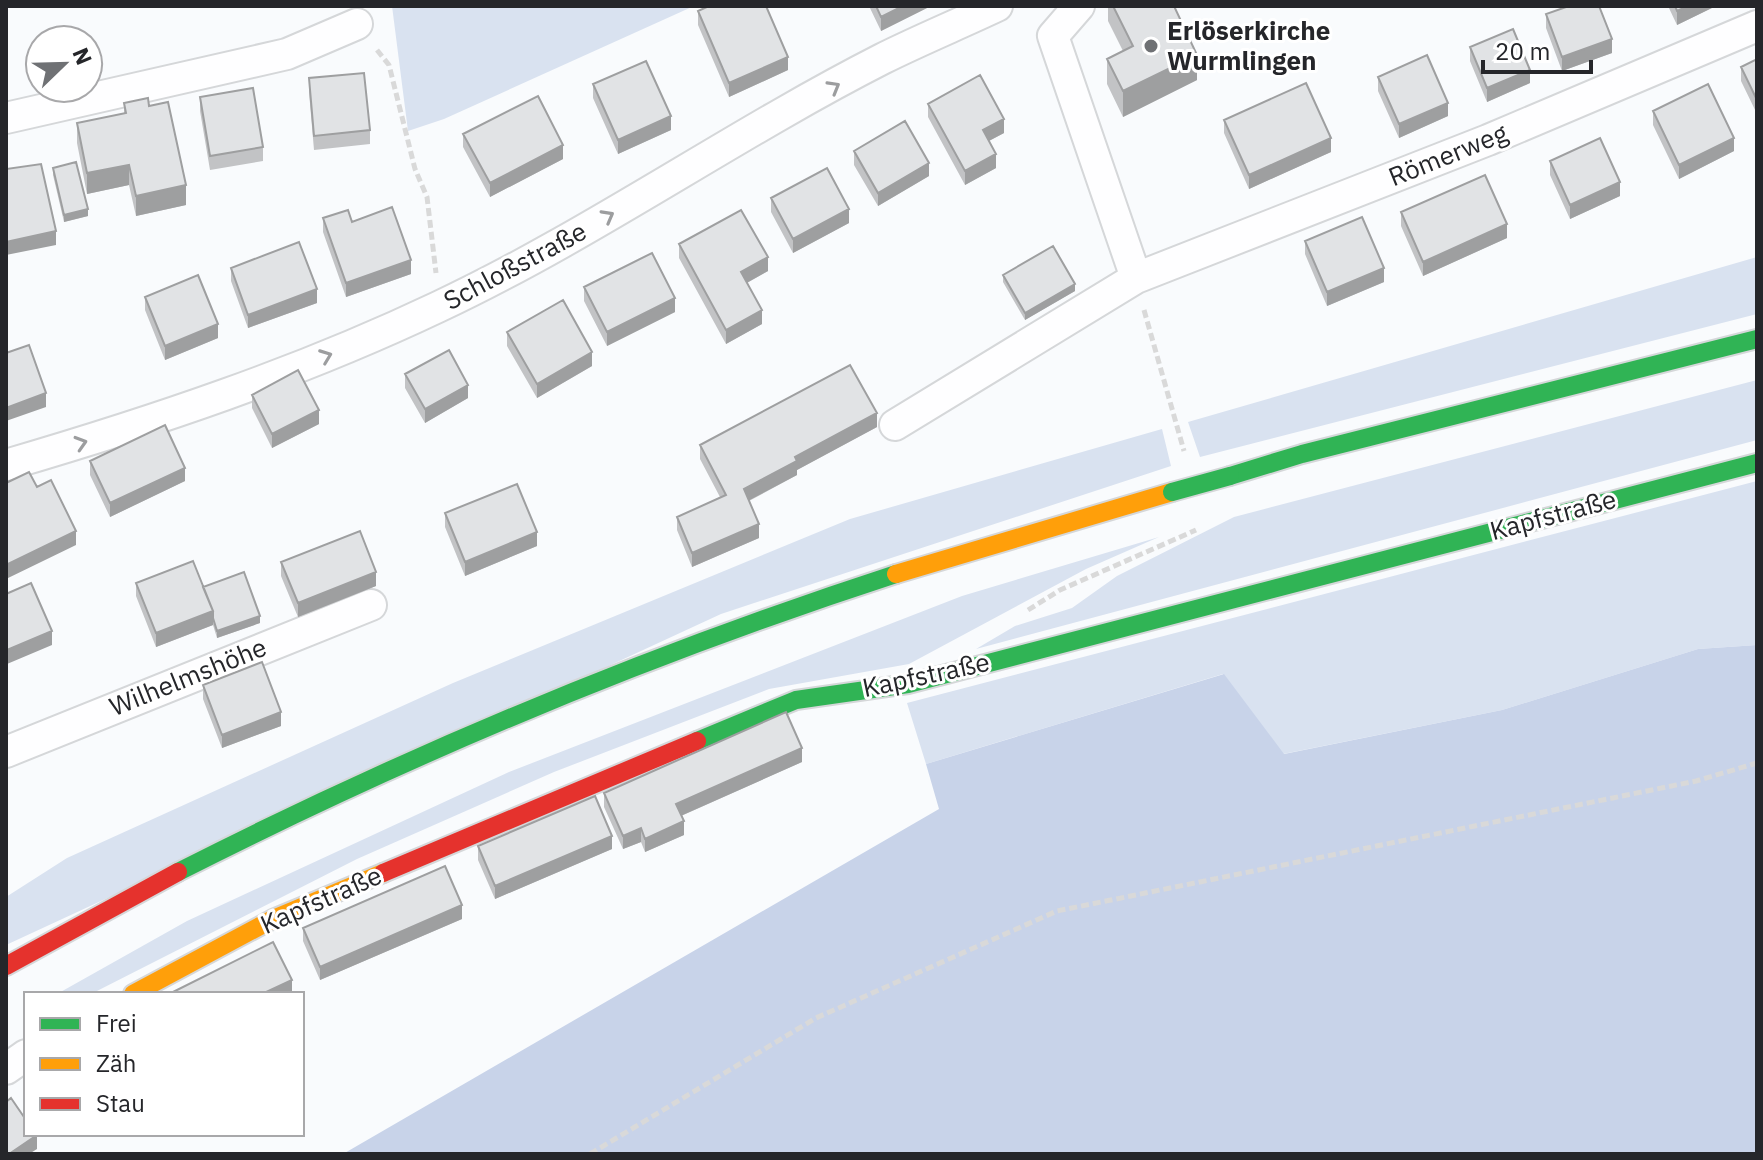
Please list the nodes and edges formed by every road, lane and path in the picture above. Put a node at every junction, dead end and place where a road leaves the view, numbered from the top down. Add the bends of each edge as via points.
1 (997, 6) edge
2 (1079, 6) edge
3 (357, 24) joint
4 (1757, 26) edge
5 (6, 118) edge
6 (1136, 278) junction
7 (441, 306) junction
8 (1757, 339) edge
9 (895, 425) dead end
10 (1186, 456) dead end
11 (1757, 463) edge
12 (6, 465) edge
13 (1202, 527) dead end
14 (371, 605) dead end
15 (1022, 613) dead end
16 (6, 752) edge
17 (1757, 763) edge
18 (6, 966) edge
19 (137, 992) edge
20 (24, 1056) edge
21 (6, 1069) edge
22 (590, 1154) edge

7 -> 1 street, Schloßstraße via 881,60
2 - 6 street via 1053,36
3 - 5 street via 287,54
3 - 7 path via 389,65 427,197
4 - 6 street, Römerweg via 1488,140
6 - 9 street, Römerweg
6 - 10 path
12 -> 7 street, Schloßstraße via 174,414
8 - 18 main road, bridge via 1302,454 881,579 531,710 209,857
11 - 19 main road, Kapfstraße via 908,684 796,700 273,919
13 - 15 path via 1060,590
14 - 16 street, Wilhelmshöhe
17 - 22 path via 1696,781 1057,911 816,1018
20 - 21 street

